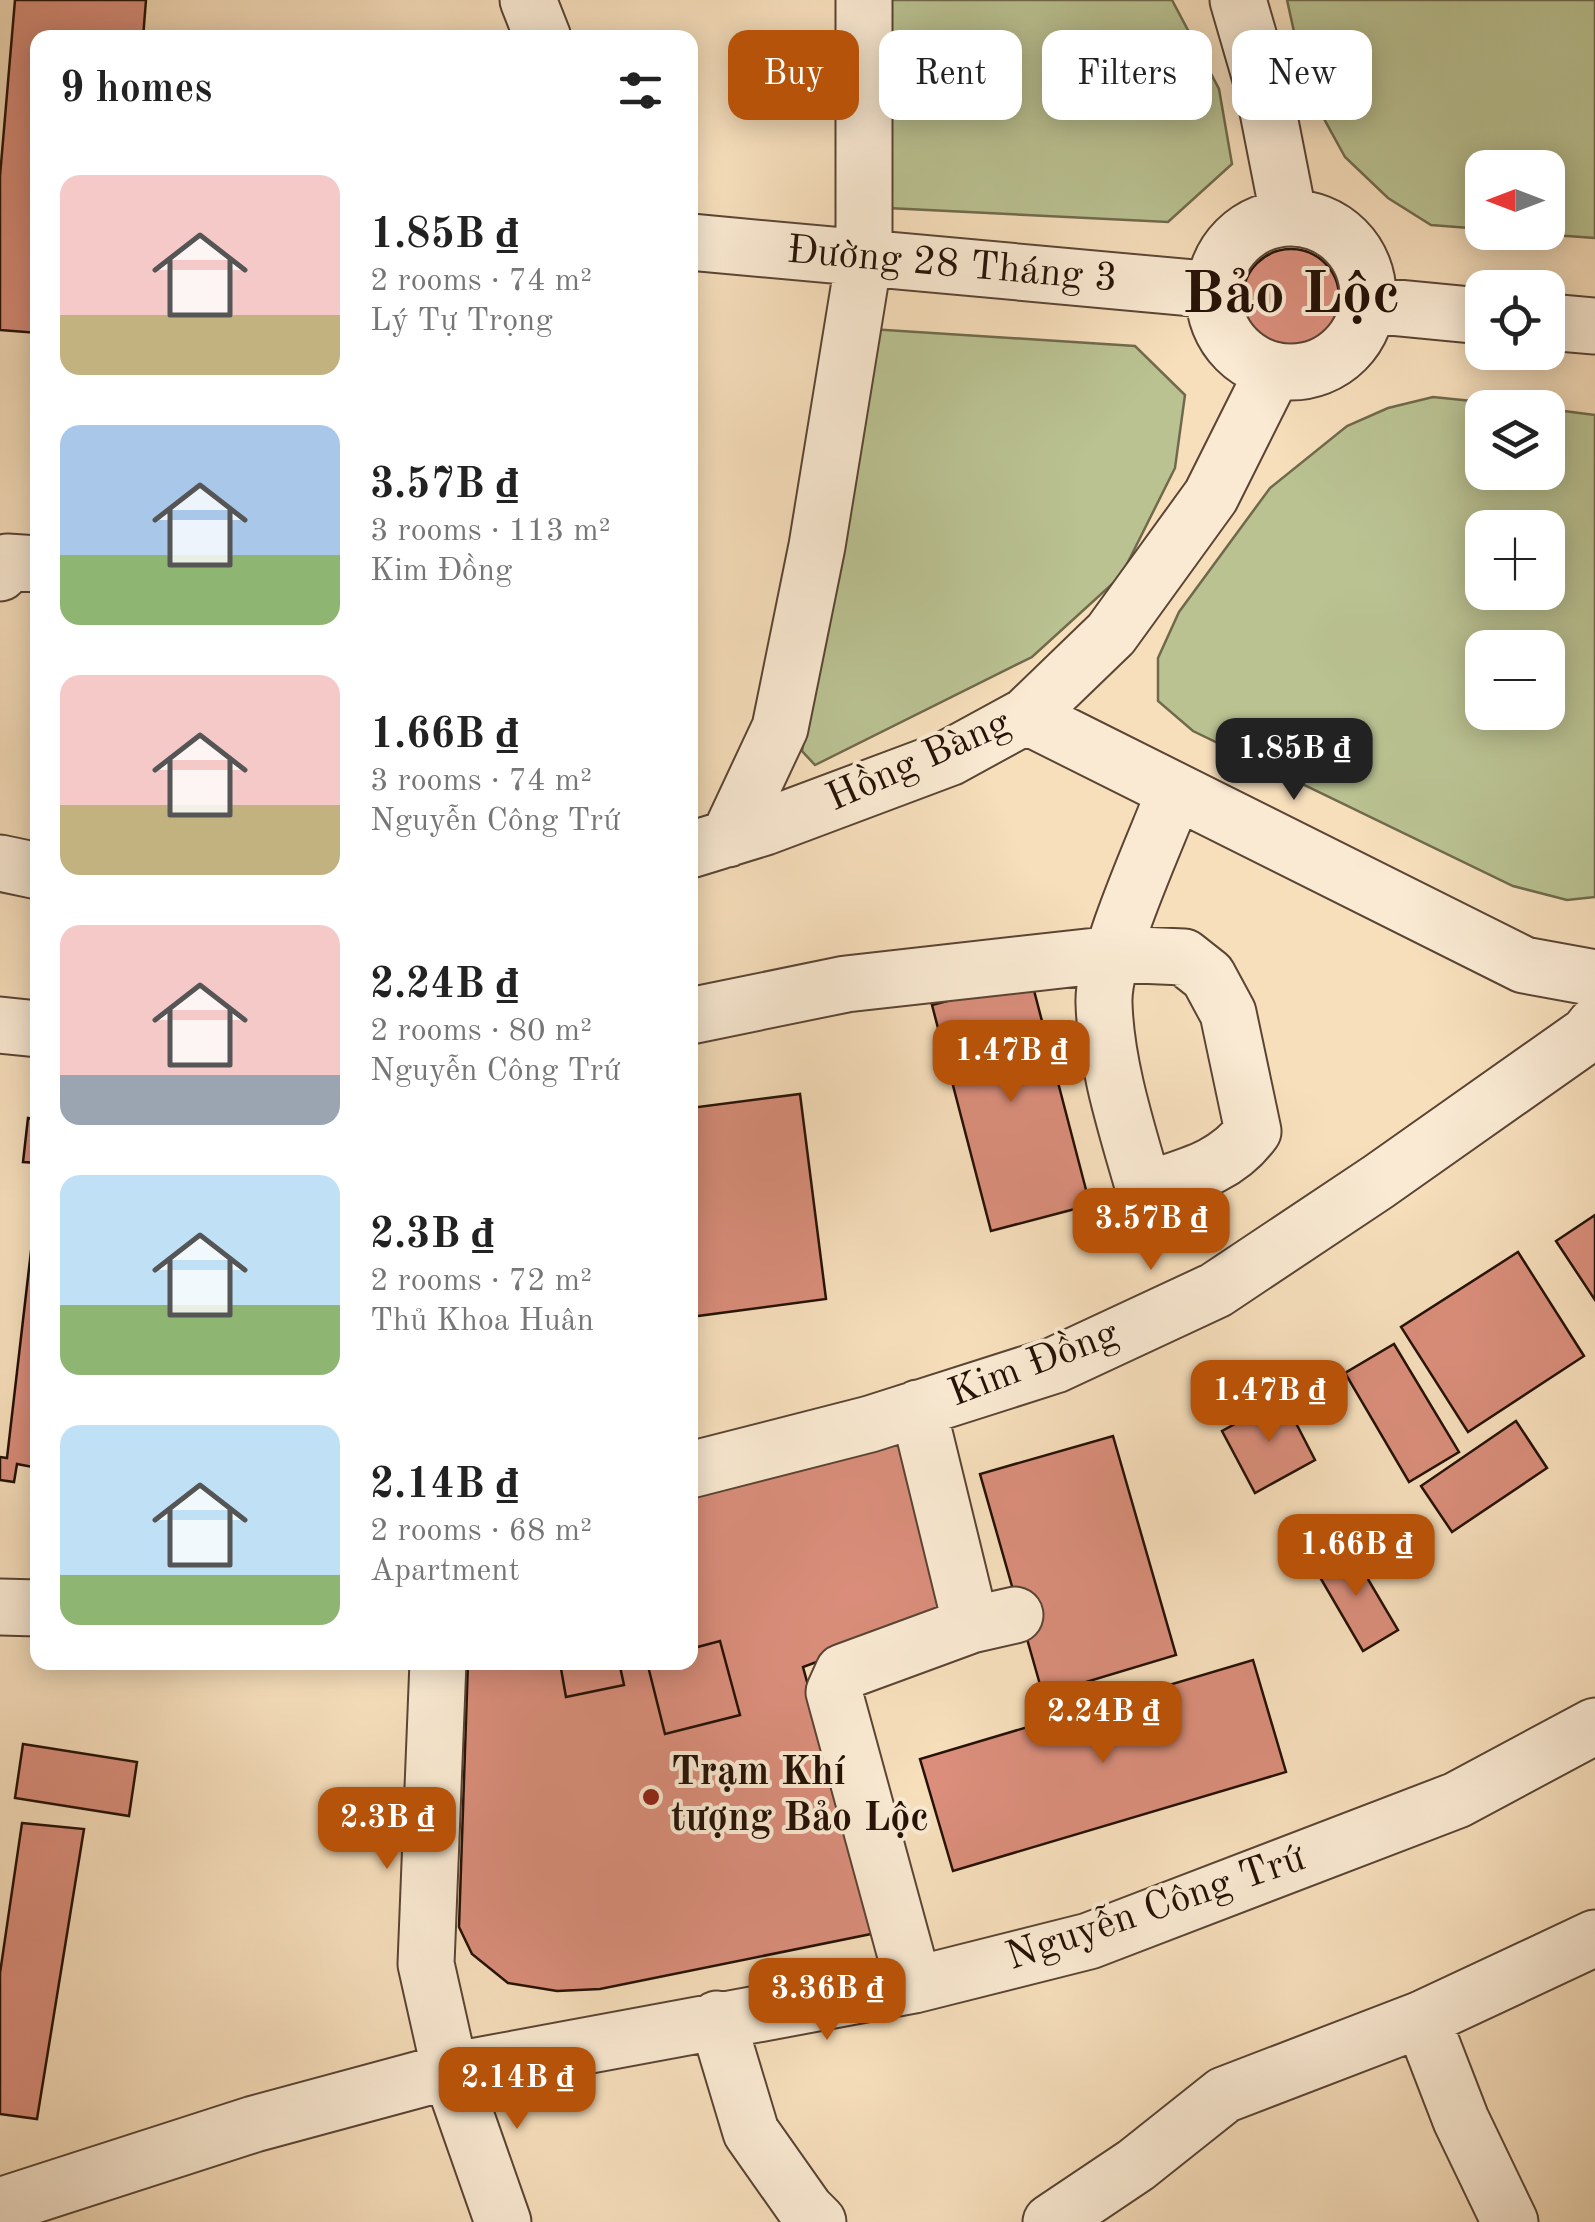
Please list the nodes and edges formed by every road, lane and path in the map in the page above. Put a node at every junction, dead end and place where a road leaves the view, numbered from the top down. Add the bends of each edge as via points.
1 (528, 0) edge
2 (864, 0) edge
3 (1238, 0) edge
4 (540, 30) edge
5 (1289, 218) junction
6 (698, 243) edge
7 (864, 258) junction
8 (1215, 290) junction
9 (1368, 305) junction
10 (1465, 314) edge
11 (1565, 323) edge
12 (1595, 326) edge
13 (1274, 370) junction
14 (30, 563) edge
15 (0, 572) edge
16 (1026, 716) junction
17 (1176, 791) junction
18 (709, 844) edge
19 (0, 863) edge
20 (30, 869) edge
21 (1114, 954) junction
22 (1524, 965) junction
23 (1595, 978) edge
24 (698, 1014) edge
25 (0, 1026) edge
26 (30, 1029) edge
27 (1593, 1033) edge
28 (918, 1408) junction
29 (698, 1468) edge
30 (0, 1608) edge
31 (30, 1608) edge
32 (438, 1670) edge
33 (1595, 1726) edge
34 (1595, 1938) edge
35 (914, 1985) junction
36 (1422, 2018) junction
37 (717, 2019) junction
38 (450, 2071) junction
39 (0, 2206) edge
40 (503, 2222) edge
41 (818, 2222) edge
42 (1051, 2222) edge
43 (1510, 2222) edge

1 - 4 street
2 - 7 street
3 - 5 street via 1264,86
5 - 8 street via 1252,228 1234,244
5 - 9 street via 1323,224 1344,238 1363,269
6 - 7 street, Đường 28 Tháng 3
7 - 8 street, Đường 28 Tháng 3
7 - 18 street via 818,546 780,728
8 - 13 street via 1228,339 1246,358
9 - 10 street
9 - 13 street via 1344,352 1322,366
11 - 12 street
13 - 16 street, Hồng Bàng via 1210,496 1111,634
14 - 15 street via 7,562
16 - 17 street
16 - 18 street, Hồng Bàng via 949,758
17 - 21 street
17 - 22 street
19 - 20 street
21 - 21 street via 1184,956 1208,976 1228,1013 1253,1131 1240,1150 1149,1206 1103,1000
21 - 24 street via 846,984
22 - 23 street
22 - 27 street
25 - 26 street
27 - 28 street, Kim Đồng via 1216,1290 1054,1364
28 - 29 street, Kim Đồng
28 - 35 street via 993,1620 843,1672 834,1692
30 - 31 street
32 - 38 street via 426,1964
33 - 35 street, Nguyễn Công Trứ via 1457,1800 1089,1941
34 - 36 street
35 - 37 street, Nguyễn Công Trứ
36 - 42 street via 1224,2094
36 - 43 street
37 - 38 street, Nguyễn Công Trứ
37 - 41 street via 751,2132
38 - 39 street, Nguyễn Công Trứ via 254,2124
38 - 40 street

